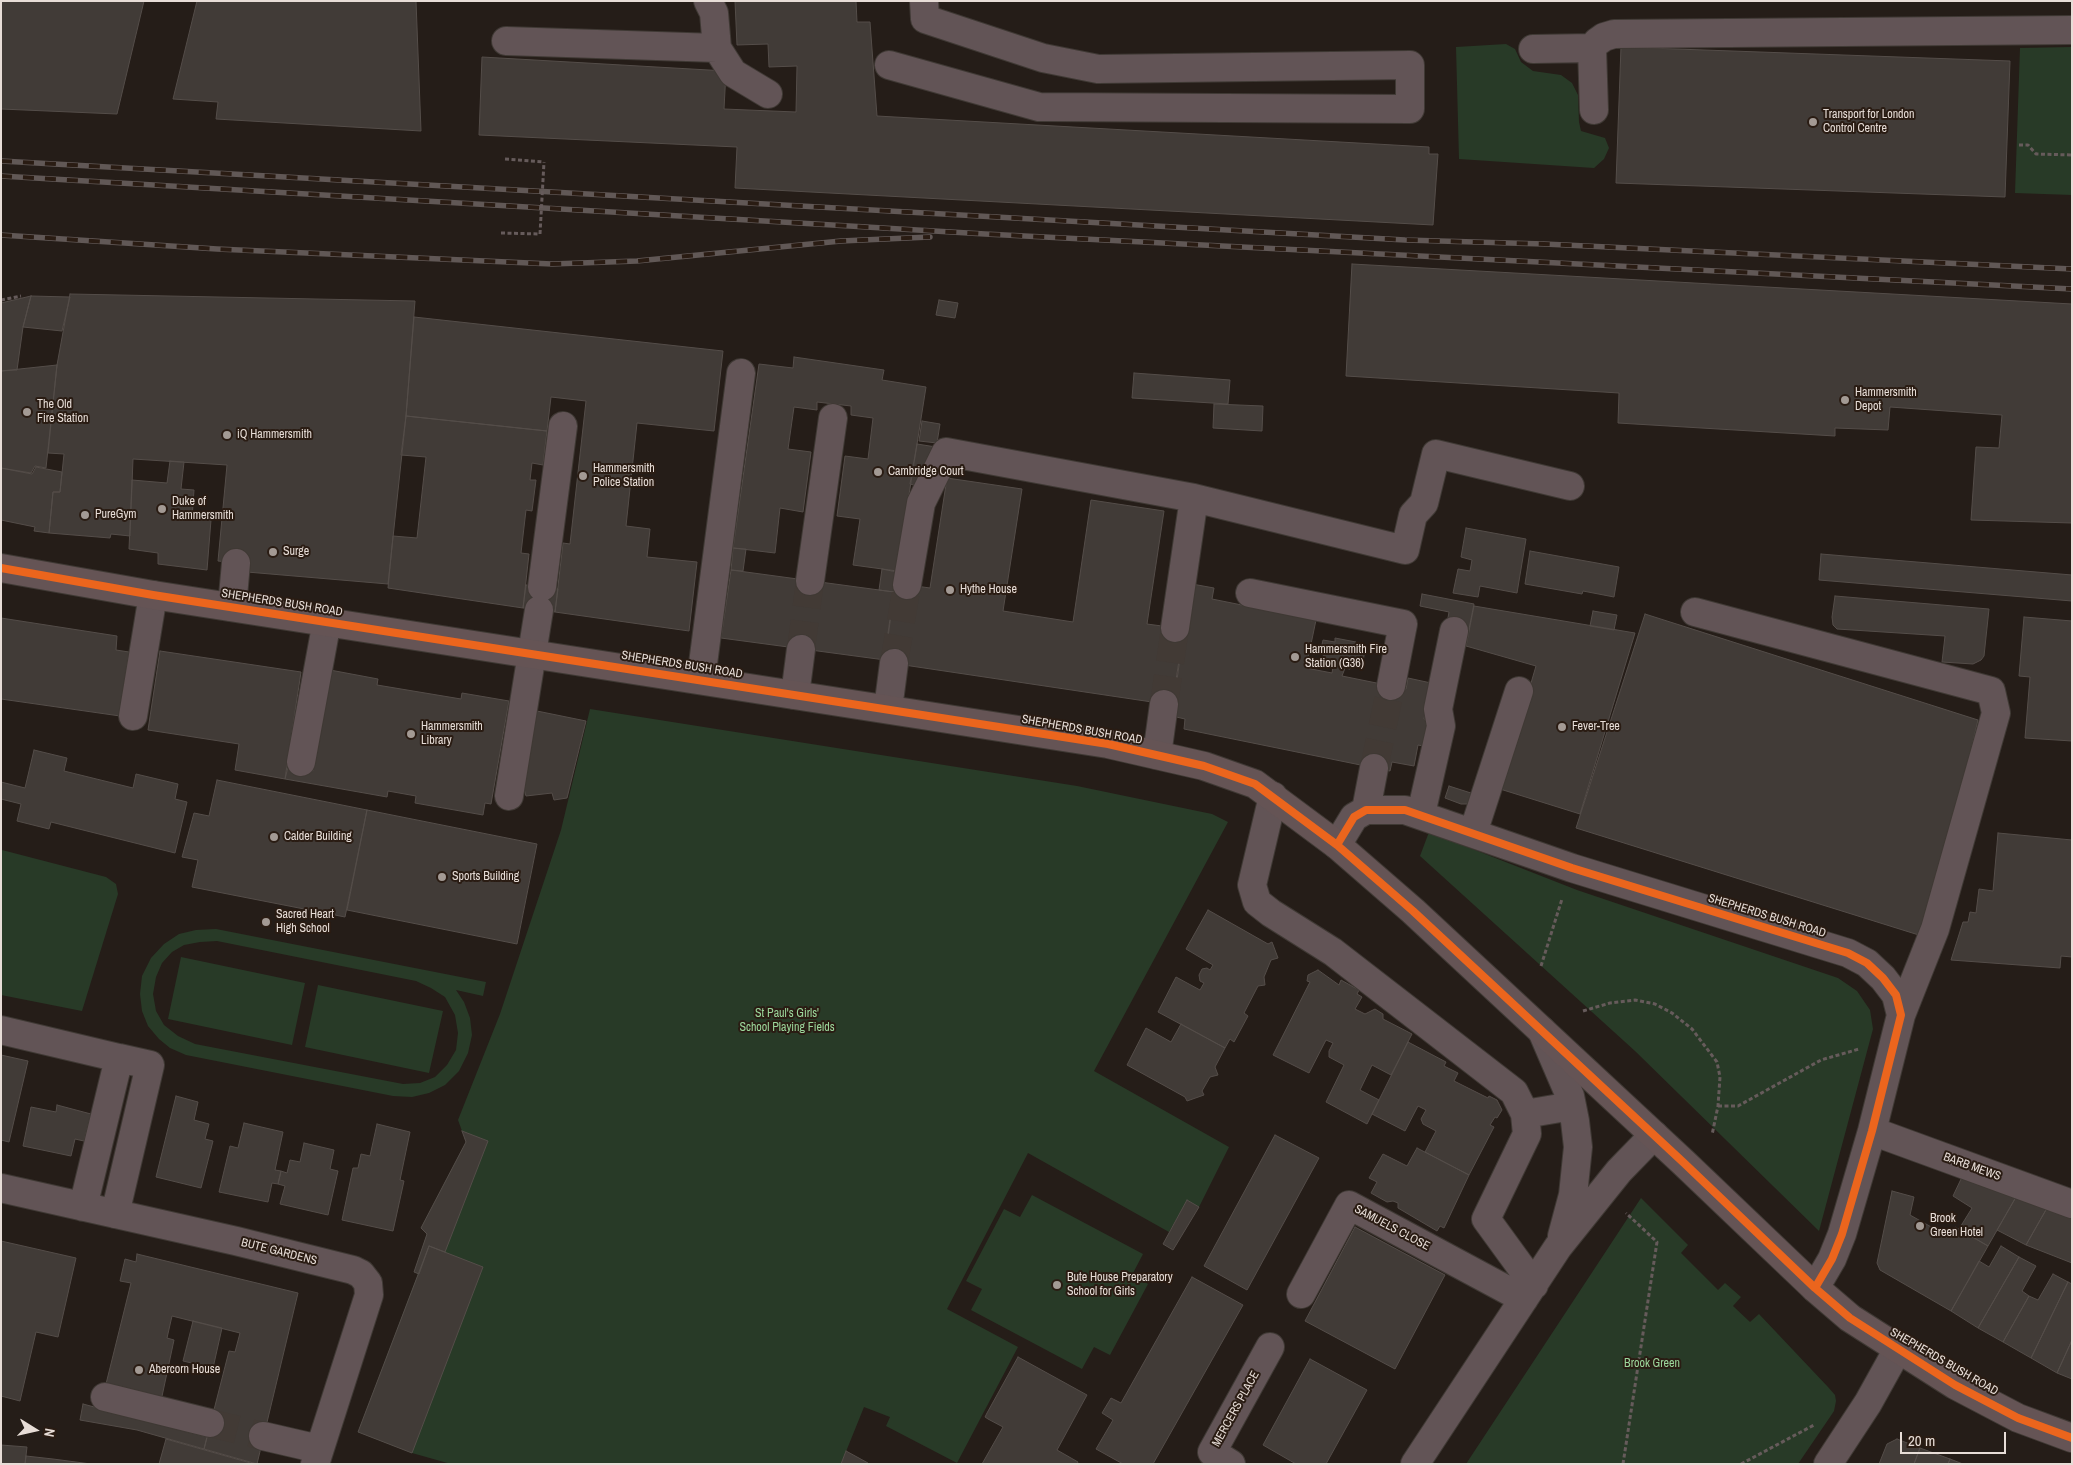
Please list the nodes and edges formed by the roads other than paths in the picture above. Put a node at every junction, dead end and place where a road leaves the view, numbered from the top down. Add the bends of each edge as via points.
1 (708, 1) edge
2 (924, 1) edge
3 (2072, 30) edge
4 (506, 41) dead end
5 (717, 48) junction
6 (1592, 48) junction
7 (1534, 49) dead end
8 (889, 64) dead end
9 (768, 94) dead end
10 (1594, 110) dead end
11 (741, 373) dead end
12 (833, 418) dead end
13 (563, 426) dead end
14 (1570, 486) dead end
15 (1194, 498) junction
16 (236, 563) dead end
17 (1, 568) edge
18 (810, 581) tunnel mouth
19 (907, 585) tunnel mouth
20 (1250, 593) dead end
21 (154, 595) junction
22 (232, 606) junction
23 (1696, 612) dead end
24 (327, 621) junction
25 (1175, 628) tunnel mouth
26 (1454, 631) dead end
27 (801, 649) tunnel mouth
28 (534, 653) junction
29 (894, 663) tunnel mouth
30 (701, 679) junction
31 (1390, 686) tunnel mouth
32 (1519, 692) dead end
33 (795, 694) junction
34 (1164, 704) tunnel mouth
35 (888, 709) junction
36 (133, 716) dead end
37 (1157, 755) junction
38 (301, 762) dead end
39 (1374, 768) tunnel mouth
40 (510, 796) dead end
41 (1273, 796) junction
42 (1366, 810) junction
43 (1421, 814) junction
44 (1473, 833) junction
45 (1337, 845) junction
46 (1898, 1027) junction
47 (1, 1030) edge
48 (1542, 1030) junction
49 (119, 1058) junction
50 (1572, 1106) junction
51 (1525, 1114) junction
52 (1872, 1131) junction
53 (1654, 1135) junction
54 (1, 1188) edge
55 (2072, 1204) edge
56 (83, 1207) junction
57 (115, 1214) junction
58 (1558, 1248) junction
59 (1815, 1288) junction
60 (1529, 1292) junction
61 (1301, 1294) dead end
62 (1270, 1347) dead end
63 (1898, 1349) junction
64 (104, 1397) dead end
65 (210, 1423) tunnel mouth
66 (263, 1436) tunnel mouth
67 (2072, 1438) edge
68 (317, 1460) edge
69 (1231, 1464) edge
70 (1415, 1464) edge
71 (1828, 1464) edge

1 - 5 street via 714,13
2 - 8 street via 925,19 1042,58 1098,69 1410,65 1410,109 1039,107
3 - 6 street via 1626,33 1604,37
4 - 5 street
5 - 9 street via 732,73
6 - 7 street
6 - 10 street
11 - 30 street
12 - 18 street
13 - 28 street
14 - 15 street via 1436,454 1424,503 1414,515 1405,550
15 - 19 street via 946,452 921,504
15 - 25 street
16 - 22 street
17 - 21 main road, SHEPHERDS BUSH ROAD
20 - 31 street via 1403,624
21 - 22 main road, SHEPHERDS BUSH ROAD
21 - 36 street
22 - 24 main road, SHEPHERDS BUSH ROAD
23 - 46 street via 1991,691 1996,713 1935,929
24 - 28 main road, SHEPHERDS BUSH ROAD
24 - 38 street
26 - 43 street via 1438,709 1440,726
27 - 33 street
28 - 30 main road, SHEPHERDS BUSH ROAD
28 - 40 street
29 - 35 street
30 - 33 main road, SHEPHERDS BUSH ROAD
32 - 44 street
33 - 35 main road, SHEPHERDS BUSH ROAD
34 - 37 street
35 - 37 main road, SHEPHERDS BUSH ROAD via 1108,744
37 - 41 main road, SHEPHERDS BUSH ROAD via 1230,774
39 - 42 street
41 - 45 main road, SHEPHERDS BUSH ROAD
41 - 51 street via 1252,885 1257,902 1333,952 1514,1092
42 - 43 street, SHEPHERDS BUSH ROAD via 1405,810
42 - 45 street via 1354,817
43 - 44 street, SHEPHERDS BUSH ROAD
44 - 46 street, SHEPHERDS BUSH ROAD via 1572,868 1848,953 1867,963 1896,996
45 - 48 main road, SHEPHERDS BUSH ROAD
46 - 52 street
47 - 49 street
48 - 50 street
48 - 53 main road, SHEPHERDS BUSH ROAD
49 - 56 street
49 - 57 street via 150,1065
50 - 51 street
50 - 58 street via 1578,1147 1573,1195
51 - 60 street via 1527,1134 1486,1219
52 - 55 street, BARB MEWS
52 - 59 street via 1836,1249
53 - 58 street via 1619,1171
53 - 59 main road, SHEPHERDS BUSH ROAD
54 - 56 street, BUTE GARDENS
56 - 57 street, BUTE GARDENS
57 - 68 street, BUTE GARDENS via 344,1267 361,1274 368,1283 369,1295
58 - 60 street
59 - 63 main road, SHEPHERDS BUSH ROAD via 1850,1318
60 - 61 street, SAMUELS CLOSE via 1350,1205
60 - 70 street
62 - 69 street, MERCERS PLACE via 1212,1452
63 - 67 main road, SHEPHERDS BUSH ROAD via 2018,1418
63 - 71 street
64 - 65 street
66 - 68 street

